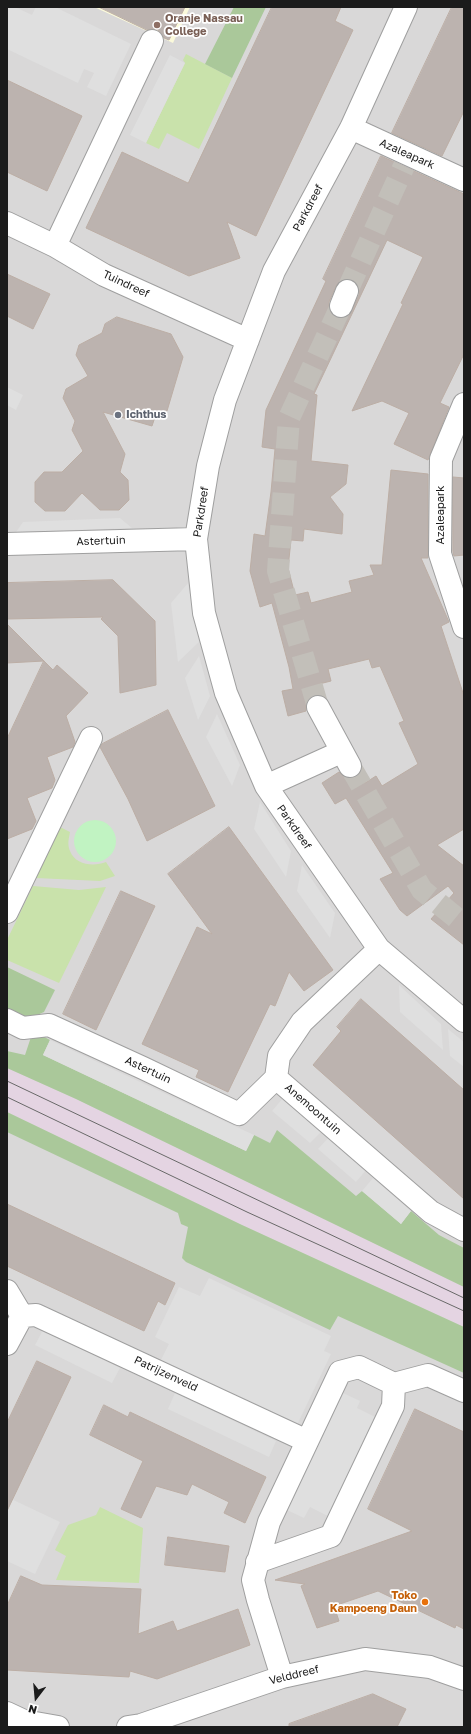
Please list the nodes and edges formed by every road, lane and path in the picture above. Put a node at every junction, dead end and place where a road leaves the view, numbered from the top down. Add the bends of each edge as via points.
1 (406, 7) edge
2 (152, 41) dead end
3 (351, 128) junction
4 (464, 180) edge
5 (7, 223) edge
6 (55, 246) junction
7 (248, 340) junction
8 (464, 404) edge
9 (196, 539) junction
10 (7, 544) edge
11 (464, 626) edge
12 (318, 707) tunnel mouth
13 (91, 738) dead end
14 (266, 786) junction
15 (7, 912) edge
16 (379, 949) junction
17 (7, 1020) edge
18 (464, 1021) edge
19 (276, 1078) junction
20 (464, 1230) edge
21 (7, 1291) edge
22 (22, 1316) junction
23 (7, 1344) edge
24 (394, 1384) junction
25 (464, 1391) edge
26 (307, 1441) junction
27 (257, 1562) junction
28 (282, 1676) junction
29 (464, 1678) edge
30 (7, 1714) edge
31 (58, 1727) edge
32 (128, 1727) edge

1 - 3 street, Parkdreef
2 - 6 street
3 - 4 street, Azaleapark via 407,161
3 - 7 street, Parkdreef via 274,271
5 - 6 street, Tuindreef
6 - 7 street, Tuindreef via 104,275
7 - 9 street, Parkdreef via 225,400 208,466
8 - 11 street, Azaleapark via 441,459 440,554
9 - 10 street, Astertuin
9 - 14 street, Parkdreef via 204,613 226,693
12 - 14 street via 345,759
13 - 15 street
14 - 16 street, Parkdreef
16 - 18 street, Parkdreef
16 - 19 street, Anemoontuin via 302,1022 279,1056
17 - 19 street, Astertuin via 23,1028 49,1025 239,1114
19 - 20 street, Anemoontuin via 431,1212
21 - 22 street
22 - 23 street
22 - 26 street, Patrijzenveld via 36,1315
24 - 25 street via 428,1375
24 - 26 street via 359,1367 340,1372
24 - 27 street via 393,1406 331,1536
26 - 27 street via 269,1522
27 - 28 street via 253,1580
28 - 29 street, Velddreef via 365,1659 430,1666
28 - 32 street, Velddreef via 141,1725
30 - 31 street via 24,1722

